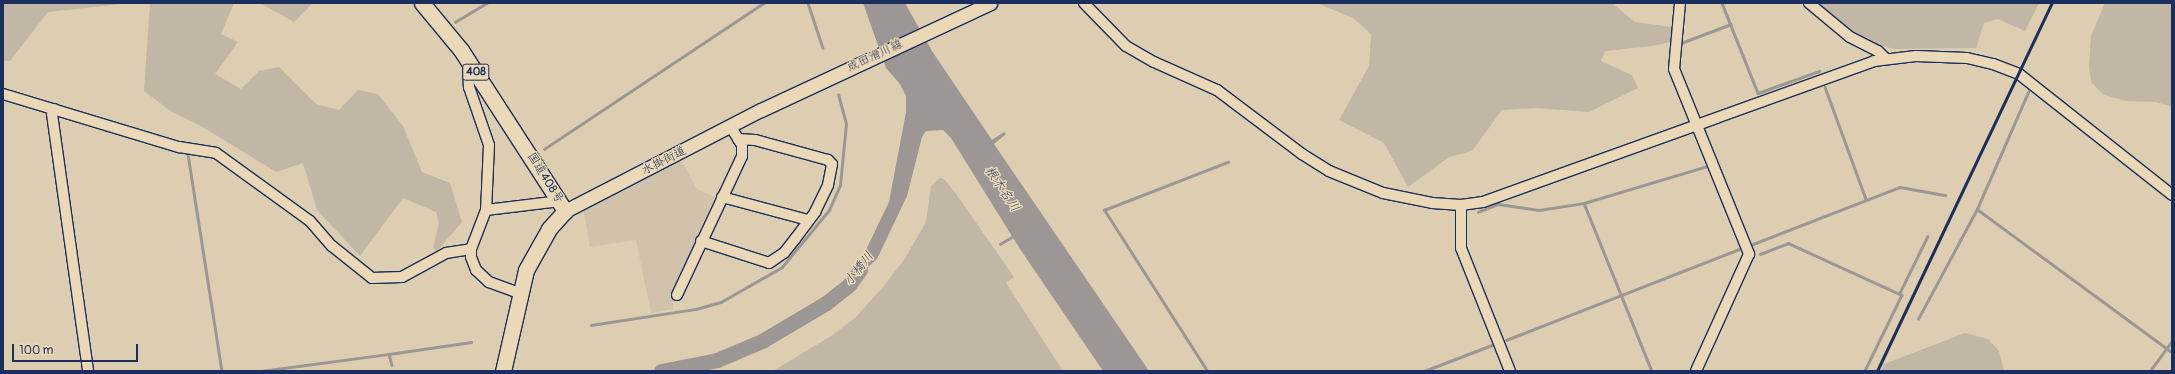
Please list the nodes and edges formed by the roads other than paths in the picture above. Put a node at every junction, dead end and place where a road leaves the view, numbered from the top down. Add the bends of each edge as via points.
1 (422, 3) edge
2 (990, 3) edge
3 (1084, 3) edge
4 (1680, 3) edge
5 (1810, 3) edge
6 (1885, 58) junction
7 (468, 59) junction
8 (3, 94) edge
9 (54, 109) junction
10 (761, 110) joint
11 (730, 126) junction
12 (1698, 126) junction
13 (738, 139) junction
14 (2172, 195) edge
15 (722, 197) junction
16 (1461, 205) junction
17 (563, 206) junction
18 (486, 210) junction
19 (808, 220) junction
20 (701, 241) junction
21 (471, 249) junction
22 (519, 293) junction
23 (677, 295) dead end
24 (88, 371) edge
25 (503, 371) edge
26 (1510, 371) edge
27 (1696, 371) edge

1 - 7 highway, 国道408号 / 408
2 - 10 main road, 成田滑川線
3 - 16 street via 1126,46 1154,62 1217,90 1302,154 1330,171 1383,193 1432,203
4 - 12 street via 1674,69
5 - 6 street via 1850,37 1878,51
6 - 12 street
6 - 14 street via 1967,58 2019,74
7 - 17 highway, 国道408号 / 408
7 - 18 street via 469,87 489,146
8 - 9 street
9 - 21 street via 179,147 216,153 310,221 332,246 372,278 402,277 446,254
9 - 24 street via 52,114
10 - 11 main road, 水掛街道
11 - 13 street
11 - 17 main road, 水掛街道
12 - 16 street via 1483,202
12 - 27 street via 1749,254
13 - 15 street via 742,145 742,156
13 - 19 street via 755,140 831,161 832,172 828,185
15 - 19 street
15 - 20 street
16 - 26 street via 1461,248
17 - 18 street
17 - 22 highway, 国道408号 via 530,258
18 - 21 street
19 - 20 street via 784,253 769,263
20 - 23 street
21 - 22 street via 476,270 489,282
22 - 25 highway, 国道408号

